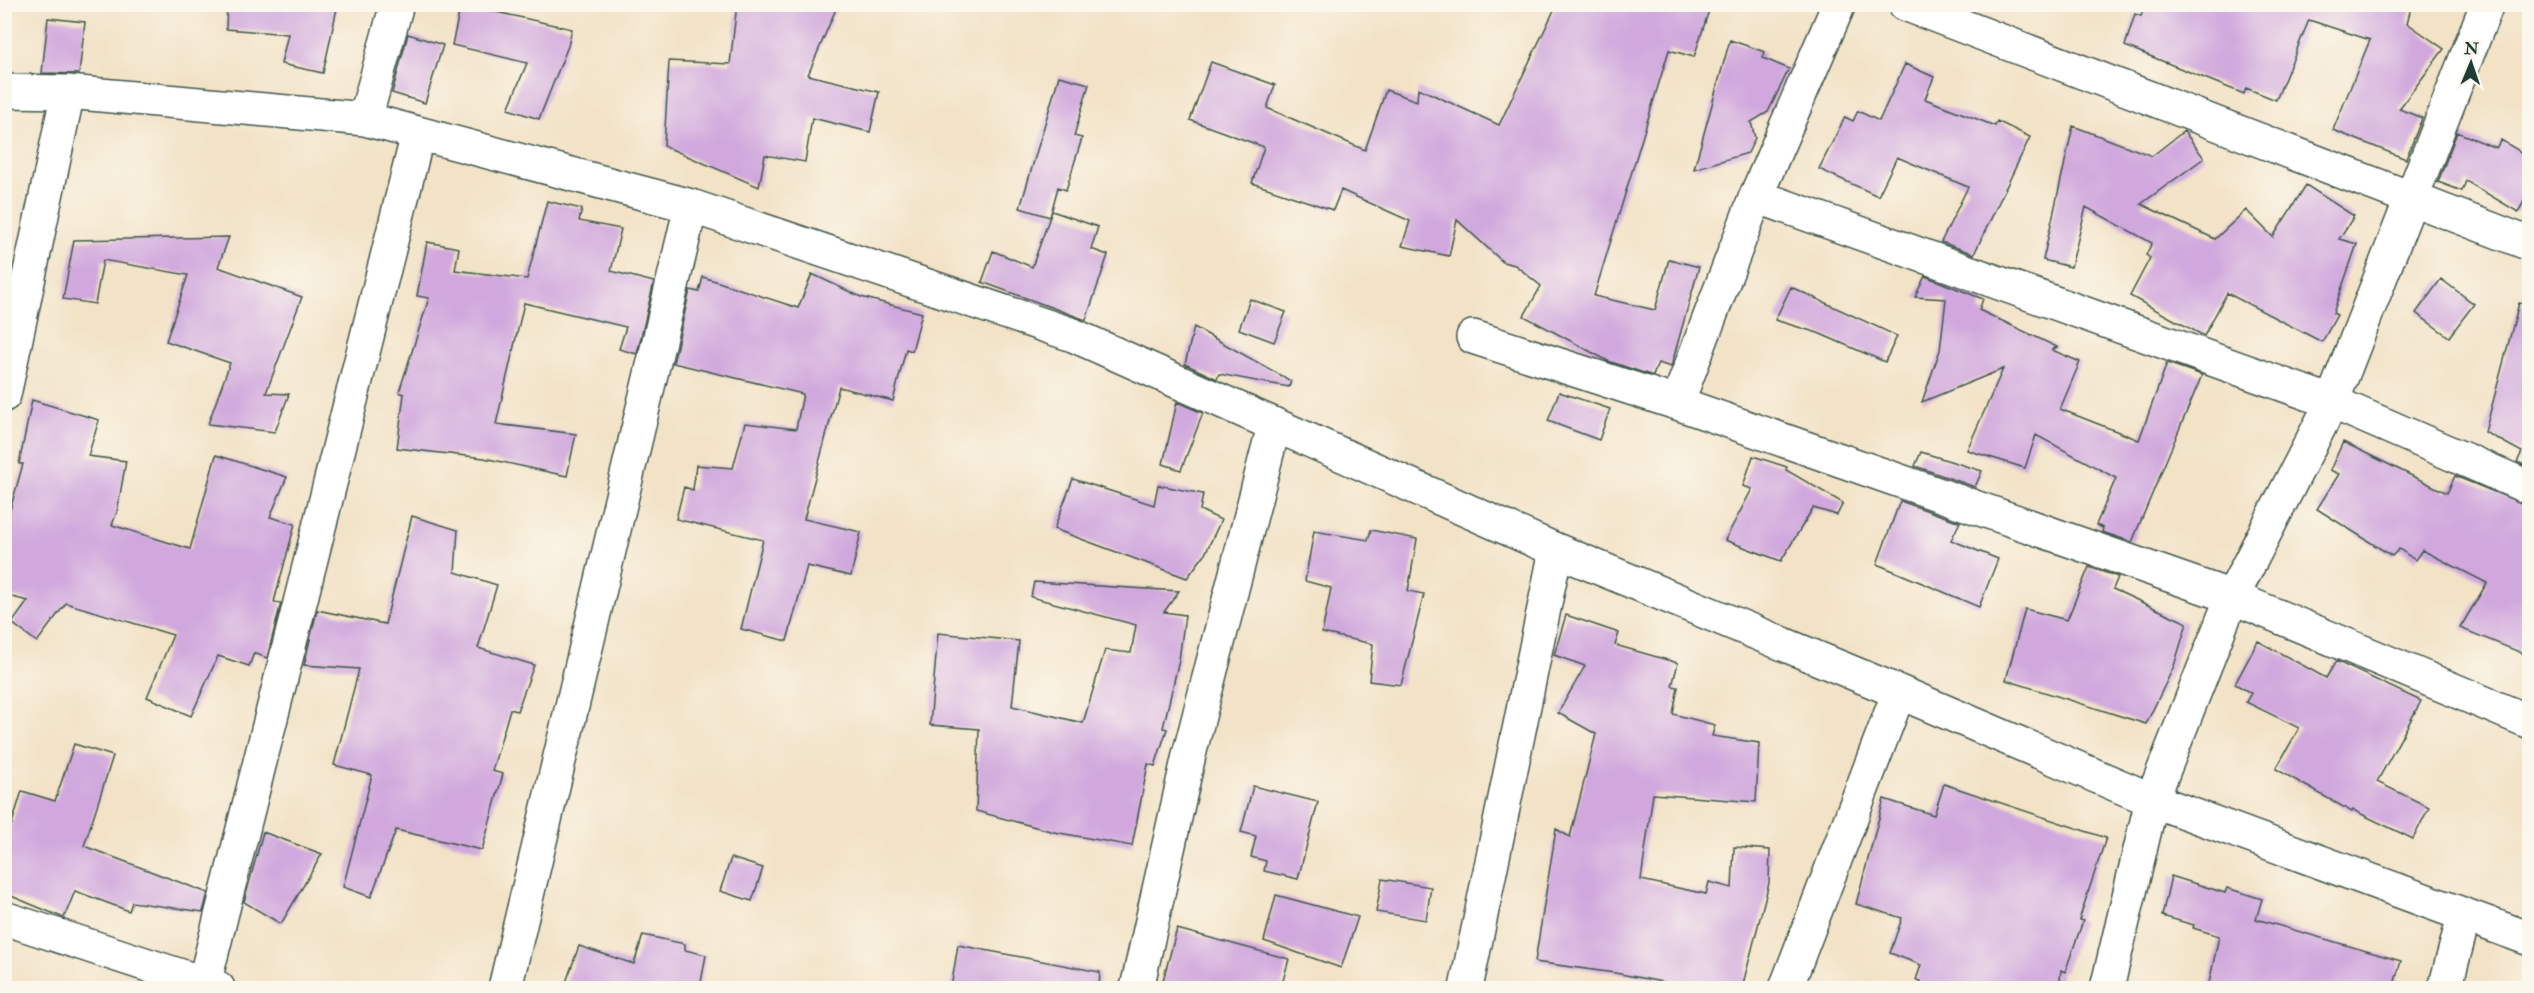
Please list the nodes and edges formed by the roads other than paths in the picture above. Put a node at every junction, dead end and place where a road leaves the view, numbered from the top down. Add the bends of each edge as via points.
1 (397, 4) edge
2 (1839, 4) edge
3 (1905, 4) edge
4 (2487, 4) edge
5 (4, 91) edge
6 (68, 92) junction
7 (365, 119) junction
8 (418, 134) junction
9 (1756, 196) junction
10 (2414, 197) junction
11 (691, 206) junction
12 (2529, 243) edge
13 (1473, 337) dead end
14 (4, 395) edge
15 (2332, 402) junction
16 (1677, 403) junction
17 (1274, 426) junction
18 (2529, 488) edge
19 (1557, 550) junction
20 (2232, 597) junction
21 (1899, 692) junction
22 (2529, 722) edge
23 (2152, 800) junction
24 (2464, 916) junction
25 (4, 918) edge
26 (2529, 939) edge
27 (209, 987) edge
28 (505, 988) edge
29 (1137, 988) edge
30 (1466, 988) edge
31 (1786, 988) edge
32 (2107, 988) edge
33 (2445, 988) edge

1 - 7 street
2 - 9 street
3 - 10 street
4 - 10 street
5 - 6 street
6 - 7 street
6 - 14 street
7 - 8 street
8 - 11 street
8 - 27 street
9 - 15 street
9 - 16 street
10 - 12 street
10 - 15 street
11 - 17 street via 1073,335
11 - 28 street
13 - 16 street
15 - 18 street
15 - 20 street
16 - 20 street
17 - 19 street
17 - 29 street via 1189,755
19 - 21 street
19 - 30 street
20 - 22 street
20 - 23 street
21 - 23 street
21 - 31 street
23 - 24 street
23 - 32 street
24 - 26 street
24 - 33 street
25 - 27 street

